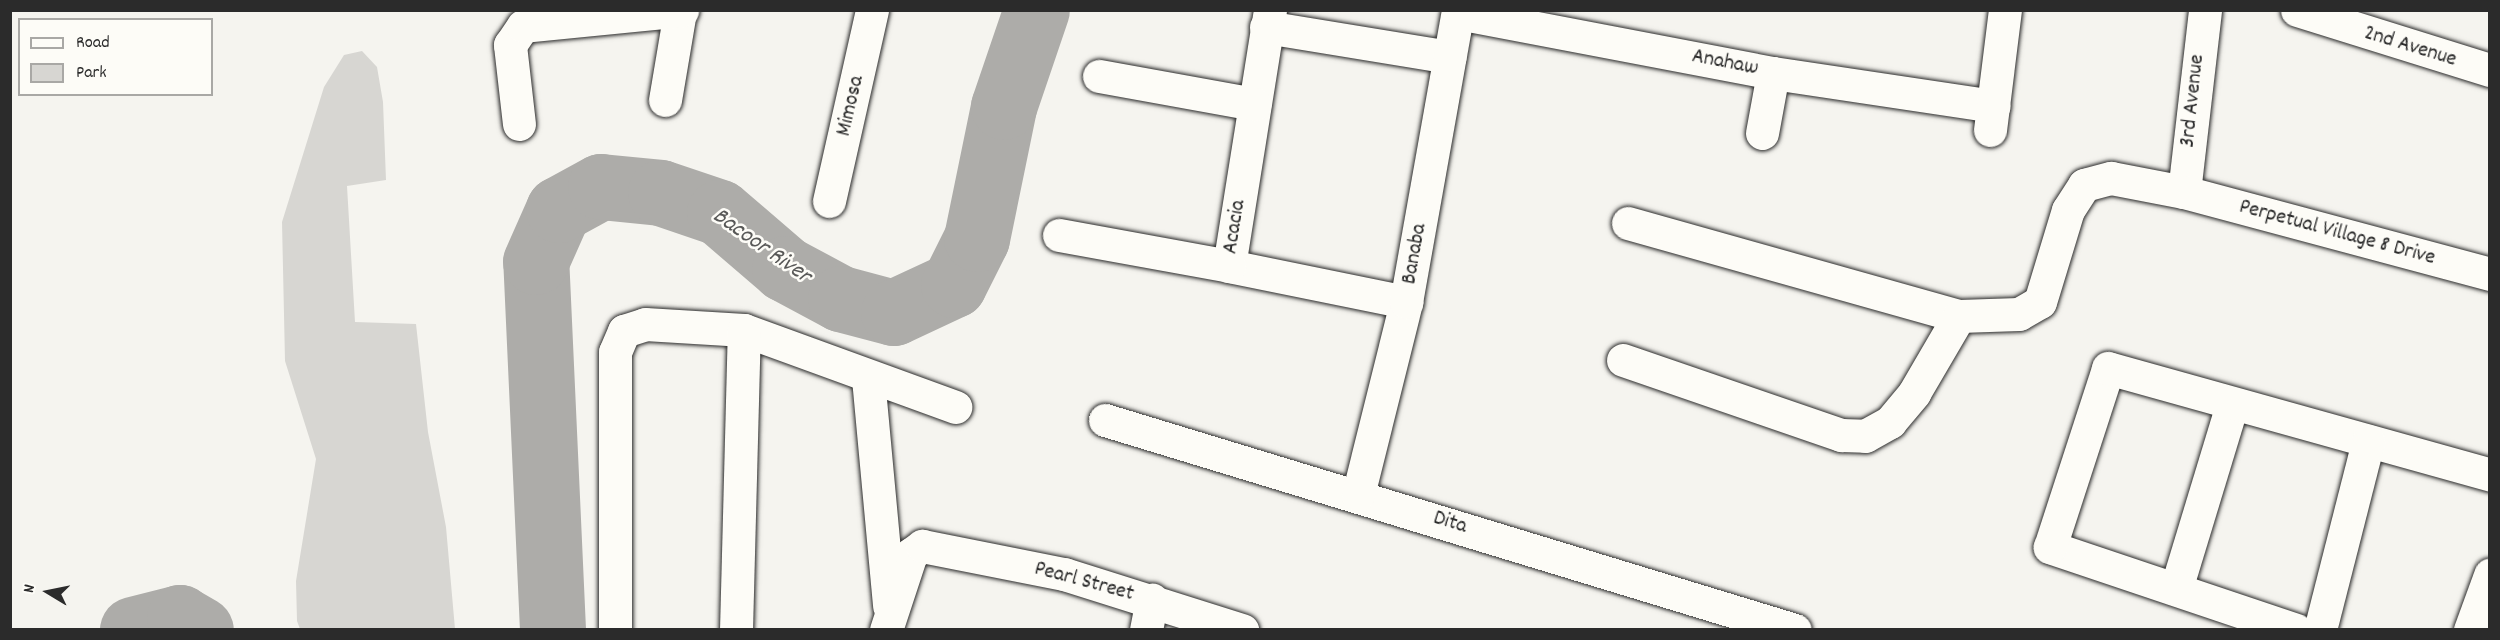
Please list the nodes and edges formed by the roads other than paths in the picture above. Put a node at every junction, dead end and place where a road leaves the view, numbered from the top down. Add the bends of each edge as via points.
1 (872, 10) edge
2 (2005, 10) edge
3 (2205, 10) edge
4 (2297, 10) edge
5 (681, 11) edge
6 (1458, 12) edge
7 (1268, 19) edge
8 (1450, 57) junction
9 (2490, 70) edge
10 (1773, 73) junction
11 (1099, 76) dead end
12 (665, 100) dead end
13 (1255, 104) junction
14 (519, 124) dead end
15 (1762, 133) dead end
16 (2184, 192) junction
17 (829, 201) dead end
18 (1628, 223) dead end
19 (1059, 235) dead end
20 (1229, 266) junction
21 (2490, 274) edge
22 (1406, 302) junction
23 (1959, 316) junction
24 (744, 330) junction
25 (1623, 360) dead end
26 (868, 378) junction
27 (2232, 405) junction
28 (955, 407) dead end
29 (1105, 420) dead end
30 (2368, 441) junction
31 (2490, 475) edge
32 (1358, 495) junction
33 (2490, 575) edge
34 (2176, 589) junction
35 (1149, 615) edge
36 (888, 620) edge
37 (615, 630) edge
38 (736, 630) edge
39 (1242, 630) edge
40 (1795, 630) edge
41 (2296, 630) edge
42 (2320, 630) edge
43 (2470, 630) edge

1 - 17 street, Mimosa
2 - 10 street, Anahaw via 1992,118
3 - 16 street, 3rd Avenue
4 - 9 street, 2nd Avenue
5 - 12 street
5 - 14 street via 523,26 510,45
6 - 8 street, Banaba
6 - 10 street, Anahaw
7 - 8 street
7 - 13 street, Acacia
8 - 22 street, Banaba
10 - 15 street
11 - 13 street
13 - 20 street, Acacia
16 - 21 street, Perpetual Village 8 Drive
16 - 23 street, Perpetual Village 8 Drive via 2111,178 2084,185 2068,210 2040,302 2019,314
18 - 23 street, Perpetual Village 8 Drive
19 - 20 street
20 - 22 street, Acacia
22 - 32 street, Banaba
23 - 25 street via 1914,393 1890,422 1865,436 1841,435
24 - 26 street via 777,338
24 - 37 street via 645,324 624,330 615,352
24 - 38 street
26 - 28 street
26 - 36 street
27 - 30 street
27 - 34 street
27 - 34 street via 2108,368 2050,547
29 - 32 street, Dita
30 - 31 street
30 - 42 street
32 - 40 street, Dita
33 - 43 street
34 - 41 street
35 - 36 street, Pearl Street via 1064,574 922,546 911,554
35 - 39 street, Pearl Street

